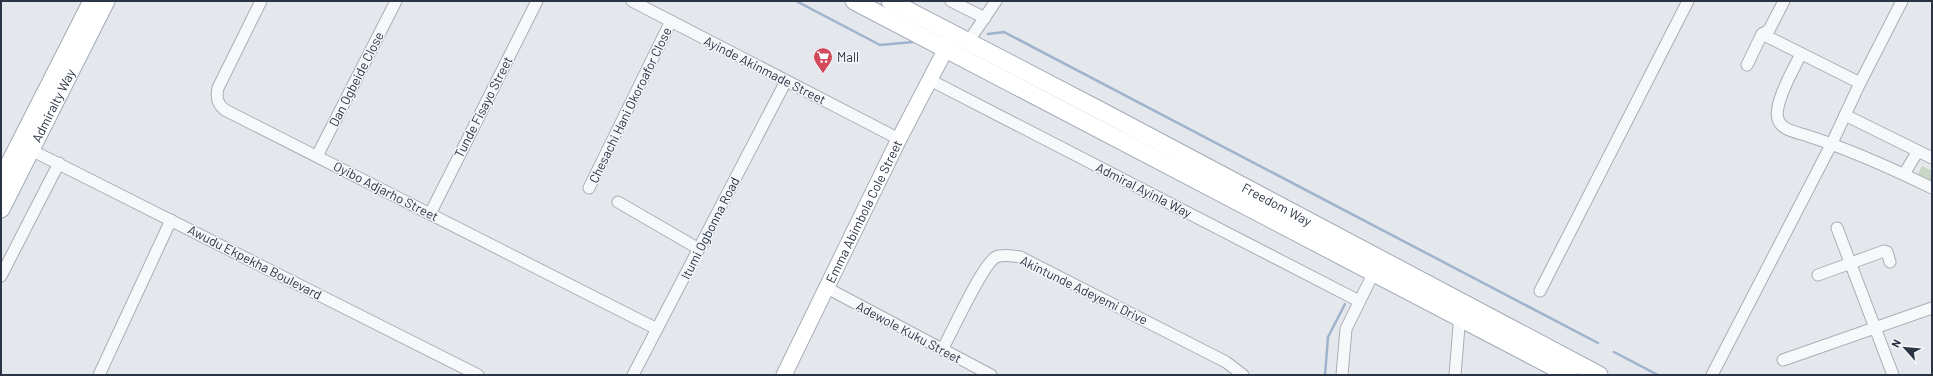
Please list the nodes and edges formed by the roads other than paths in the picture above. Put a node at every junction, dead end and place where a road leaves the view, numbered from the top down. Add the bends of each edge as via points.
1 (92, 1) edge
2 (106, 1) edge
3 (261, 1) edge
4 (396, 1) edge
5 (537, 1) edge
6 (632, 1) edge
7 (854, 1) edge
8 (890, 1) edge
9 (951, 1) edge
10 (996, 1) edge
11 (1688, 1) edge
12 (1784, 1) edge
13 (1902, 1) edge
14 (985, 18) junction
15 (671, 22) junction
16 (1762, 34) junction
17 (961, 38) junction
18 (946, 49) junction
19 (1801, 54) junction
20 (1747, 65) dead end
21 (930, 80) junction
22 (786, 81) junction
23 (1860, 83) junction
24 (1845, 115) junction
25 (900, 139) junction
26 (1832, 144) junction
27 (31, 150) junction
28 (1918, 152) junction
29 (317, 156) junction
30 (1932, 158) edge
31 (59, 163) junction
32 (1904, 174) junction
33 (1, 180) edge
34 (589, 188) dead end
35 (1932, 188) edge
36 (618, 202) dead end
37 (1, 209) edge
38 (430, 214) junction
39 (171, 220) junction
40 (1837, 228) dead end
41 (699, 249) junction
42 (1890, 262) dead end
43 (1850, 263) junction
44 (1374, 272) junction
45 (1818, 275) dead end
46 (1, 276) edge
47 (827, 288) junction
48 (1540, 291) dead end
49 (1359, 301) junction
50 (1459, 301) junction
51 (1932, 308) edge
52 (1460, 318) junction
53 (1876, 328) junction
54 (657, 329) junction
55 (942, 350) junction
56 (1783, 360) dead end
57 (99, 375) edge
58 (478, 375) edge
59 (633, 375) edge
60 (784, 375) edge
61 (991, 375) edge
62 (1243, 375) edge
63 (1342, 375) edge
64 (1455, 375) edge
65 (1568, 375) edge
66 (1599, 375) edge
67 (1712, 375) edge
68 (1893, 375) edge

1 - 33 main road, Admiralty Way
2 - 27 main road, Admiralty Way
3 - 29 street, Oyibo Adjarho Street via 218,88 217,100 225,110
4 - 29 street, Dan Ogbeide Close
5 - 38 street, Tunde Fisayo Street
6 - 15 street, Ayinde Akinmade Street
7 - 18 main road, Freedom Way
8 - 17 main road, Freedom Way
9 - 14 street
10 - 14 street
11 - 48 street
12 - 16 street via 1769,30
13 - 23 street
14 - 17 street
15 - 22 street, Ayinde Akinmade Street
15 - 34 street, Chesachi Hani Okoroafor Close
16 - 19 street
16 - 20 street
17 - 18 street
17 - 50 main road, Freedom Way
18 - 21 street, Emma Abimbola Cole Street
18 - 44 main road, Freedom Way
19 - 23 street
19 - 26 street via 1779,101 1776,114 1778,121 1784,128
21 - 25 street, Emma Abimbola Cole Street
21 - 49 street, Admiral Ayinla Way
22 - 25 street, Ayinde Akinmade Street
22 - 41 street, Itumi Ogbonna Road
23 - 24 street
24 - 26 street
24 - 28 street
25 - 47 street, Emma Abimbola Cole Street
26 - 32 street
26 - 67 street
27 - 31 street, Awudu Ekpekha Boulevard
27 - 37 main road, Admiralty Way
28 - 30 street
28 - 32 street
29 - 38 street, Oyibo Adjarho Street
31 - 39 street, Awudu Ekpekha Boulevard
31 - 46 street
32 - 35 street
36 - 41 street
38 - 54 street, Oyibo Adjarho Street
39 - 57 street
39 - 58 street, Awudu Ekpekha Boulevard
40 - 43 street
41 - 54 street, Itumi Ogbonna Road
42 - 43 street via 1885,251
43 - 45 street
43 - 53 street
44 - 49 street
44 - 52 main road, Freedom Way
47 - 55 street, Adewole Kuku Street
47 - 60 street, Emma Abimbola Cole Street
49 - 63 street via 1346,330
50 - 52 street
50 - 66 main road, Freedom Way
51 - 53 street
52 - 64 street
52 - 65 main road, Freedom Way
53 - 56 street
53 - 68 street
54 - 59 street, Itumi Ogbonna Road
55 - 61 street, Adewole Kuku Street
55 - 62 street, Akintunde Adeyemi Drive via 985,268 996,257 1011,255 1020,257 1226,362

